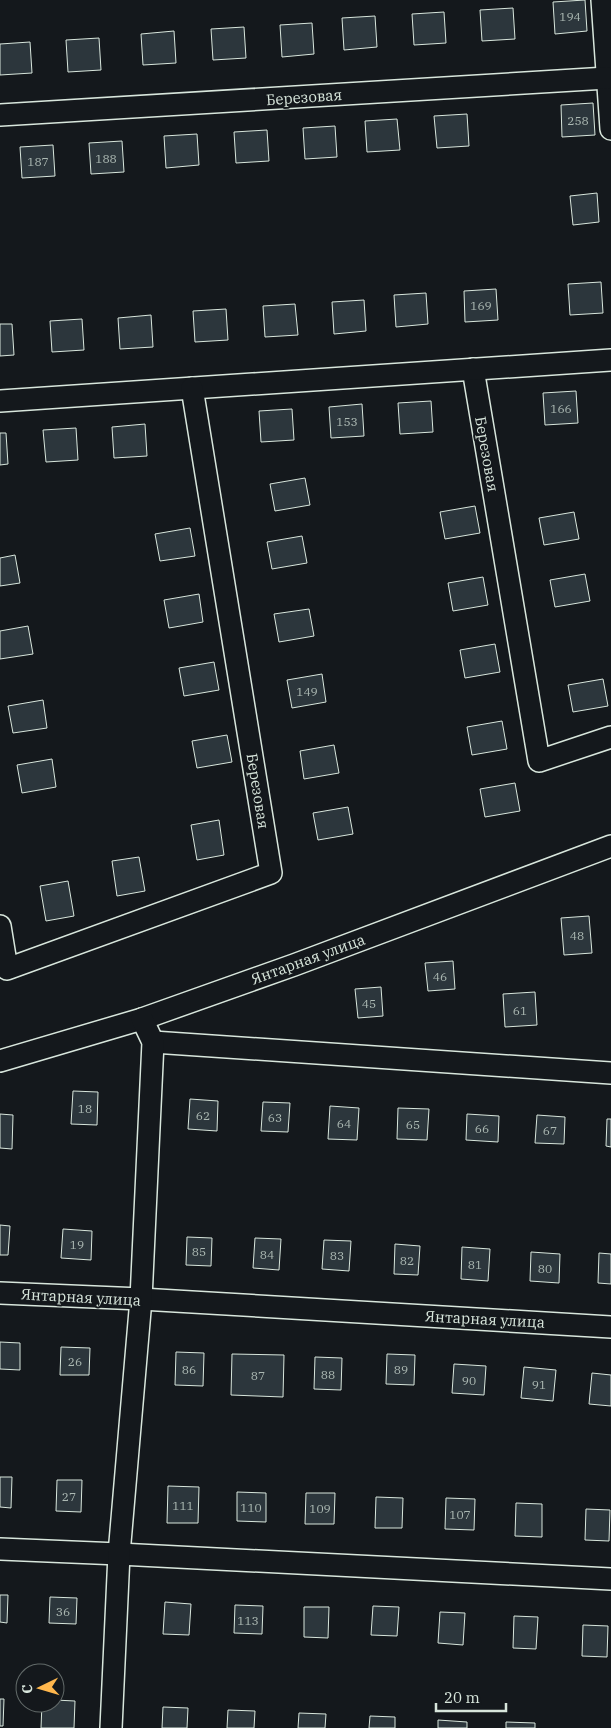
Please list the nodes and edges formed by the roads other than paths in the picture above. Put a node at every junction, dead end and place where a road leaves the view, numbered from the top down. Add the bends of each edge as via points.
1 (602, 0) edge
2 (608, 78) junction
3 (0, 116) edge
4 (611, 129) edge
5 (611, 360) edge
6 (473, 369) junction
7 (192, 388) junction
8 (0, 401) edge
9 (611, 737) edge
10 (611, 846) edge
11 (0, 926) edge
12 (142, 1019) junction
13 (153, 1042) junction
14 (0, 1060) edge
15 (611, 1073) edge
16 (0, 1293) edge
17 (141, 1299) junction
18 (611, 1327) edge
19 (0, 1549) edge
20 (118, 1554) junction
21 (611, 1579) edge
22 (111, 1728) edge

1 - 2 street
2 - 3 street, Березовая
2 - 4 street
5 - 6 street
6 - 7 street
6 - 9 street, Березовая via 539,761
7 - 8 street
7 - 11 street, Березовая via 271,873 7,969
10 - 12 street, Янтарная улица
12 - 13 street
12 - 14 street, Янтарная улица
13 - 15 street
13 - 17 street
16 - 17 street, Янтарная улица
17 - 18 street, Янтарная улица
17 - 20 street
19 - 20 street
20 - 21 street
20 - 22 street

